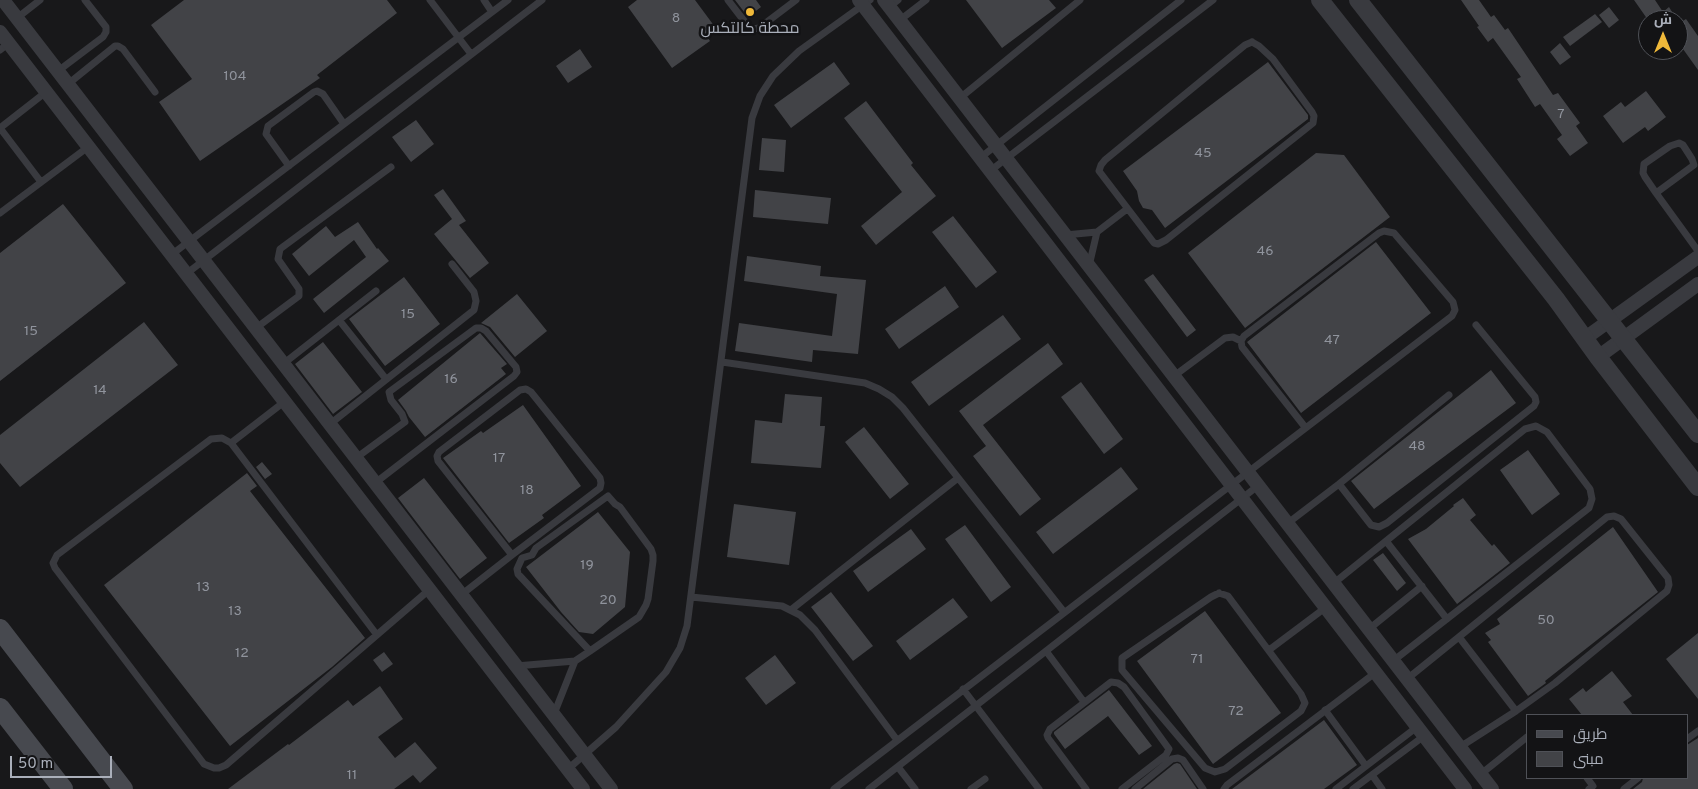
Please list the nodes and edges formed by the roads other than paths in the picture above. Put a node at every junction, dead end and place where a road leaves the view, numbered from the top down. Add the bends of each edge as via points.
1 (40, 0) edge
2 (85, 0) edge
3 (430, 0) edge
4 (484, 0) edge
5 (508, 0) edge
6 (542, 0) edge
7 (728, 0) edge
8 (796, 0) edge
9 (926, 0) edge
10 (1080, 0) edge
11 (1180, 0) edge
12 (1213, 0) edge
13 (1320, 0) edge
14 (1358, 0) edge
15 (9, 2) edge
16 (864, 2) edge
17 (890, 2) edge
18 (492, 12) junction
19 (17, 18) junction
20 (900, 20) junction
21 (458, 38) junction
22 (3, 42) edge
23 (471, 54) junction
24 (58, 71) junction
25 (68, 84) junction
26 (46, 92) junction
27 (154, 92) dead end
28 (960, 98) junction
29 (344, 124) junction
30 (0, 128) edge
31 (996, 145) junction
32 (88, 147) junction
33 (980, 158) junction
34 (1006, 159) junction
35 (289, 166) junction
36 (391, 167) dead end
37 (990, 171) junction
38 (41, 182) junction
39 (1656, 193) junction
40 (1127, 209) junction
41 (0, 212) edge
42 (1097, 232) junction
43 (1065, 235) junction
44 (189, 241) junction
45 (1698, 251) edge
46 (171, 255) junction
47 (1698, 257) edge
48 (204, 260) junction
49 (452, 264) dead end
50 (1089, 266) junction
51 (186, 274) junction
52 (1579, 282) junction
53 (1698, 284) edge
54 (376, 291) dead end
55 (1556, 299) junction
56 (339, 320) junction
57 (1610, 321) junction
58 (1476, 325) dead end
59 (256, 328) junction
60 (1624, 338) junction
61 (1584, 339) junction
62 (1242, 342) junction
63 (1598, 357) junction
64 (722, 362) junction
65 (283, 364) junction
66 (1174, 376) junction
67 (386, 379) junction
68 (1449, 395) dead end
69 (284, 402) junction
70 (330, 424) junction
71 (1305, 428) junction
72 (1698, 434) edge
73 (231, 443) junction
74 (356, 458) junction
75 (1248, 471) junction
76 (958, 478) junction
77 (375, 483) junction
78 (1339, 484) junction
79 (1230, 485) junction
80 (1259, 485) junction
81 (1698, 487) edge
82 (1241, 499) junction
83 (1288, 523) junction
84 (1386, 541) junction
85 (512, 555) junction
86 (1334, 583) junction
87 (1422, 586) junction
88 (429, 590) junction
89 (461, 595) junction
90 (691, 597) junction
91 (1325, 608) junction
92 (792, 609) junction
93 (1064, 612) junction
94 (1447, 619) junction
95 (0, 629) edge
96 (1369, 629) junction
97 (377, 635) junction
98 (1459, 637) junction
99 (1269, 650) junction
100 (590, 651) junction
101 (1046, 651) junction
102 (575, 661) junction
103 (1393, 661) junction
104 (516, 666) junction
105 (1375, 673) junction
106 (1408, 679) junction
107 (964, 689) junction
108 (1084, 702) junction
109 (976, 706) junction
110 (0, 708) edge
111 (1325, 710) junction
112 (1516, 711) junction
113 (554, 714) junction
114 (1698, 730) edge
115 (1420, 732) junction
116 (1688, 738) edge
117 (1526, 739) edge
118 (897, 740) junction
119 (1460, 747) junction
120 (584, 754) junction
121 (898, 766) junction
122 (1366, 766) junction
123 (568, 769) junction
124 (1481, 774) junction
125 (1372, 775) junction
126 (985, 779) dead end
127 (1588, 779) edge
128 (1637, 779) edge
129 (63, 789) edge
130 (124, 789) edge
131 (583, 789) edge
132 (611, 789) edge
133 (834, 789) edge
134 (869, 789) edge
135 (915, 789) edge
136 (971, 789) edge
137 (1039, 789) edge
138 (1086, 789) edge
139 (1122, 789) edge
140 (1135, 789) edge
141 (1203, 789) edge
142 (1224, 789) edge
143 (1336, 789) edge
144 (1353, 789) edge
145 (1382, 789) edge
146 (1465, 789) edge
147 (1492, 789) edge
148 (1589, 789) edge
149 (1624, 789) edge

1 - 19 lane
2 - 24 lane via 106,27 106,32
3 - 21 lane
4 - 18 lane
5 - 18 lane
6 - 23 lane
7 - 8 lane via 748,26 756,29
9 - 20 lane
10 - 28 lane
11 - 31 lane
12 - 34 lane
13 - 55 street
14 - 52 street
15 - 19 street
16 - 33 street
16 - 64 lane via 799,51 774,76 760,96 752,118
17 - 20 street
18 - 21 lane
19 - 24 street
20 - 28 street
21 - 23 lane
21 - 29 lane
22 - 26 street
23 - 48 lane
24 - 25 street
25 - 27 lane via 118,46
25 - 44 street
26 - 30 lane
26 - 32 street
28 - 31 street
29 - 35 lane
29 - 35 lane via 323,94 317,91 268,126 266,134
30 - 38 lane
31 - 33 lane
31 - 34 street
32 - 38 lane
32 - 46 street
33 - 37 street
34 - 37 lane
34 - 43 street
35 - 44 lane
36 - 59 lane via 280,249 278,259 299,289 299,296
37 - 79 street
38 - 41 lane
39 - 39 lane via 1642,168 1670,146 1679,143 1694,165
39 - 45 lane
40 - 40 lane via 1099,171 1102,162 1248,43 1256,44 1272,59 1312,112 1312,123 1162,243 1150,240
40 - 42 lane
42 - 43 lane
42 - 50 lane
43 - 50 street
44 - 46 lane
44 - 48 street
46 - 51 street
47 - 57 street
48 - 51 lane
48 - 59 street
49 - 67 lane via 474,292 474,310
50 - 66 street
51 - 69 street
52 - 55 street
52 - 57 street
53 - 60 street
54 - 56 lane
55 - 61 street
56 - 65 lane
56 - 67 lane
57 - 60 street
57 - 61 street
58 - 78 lane via 1534,397 1534,406 1379,527 1372,526
59 - 65 street
60 - 63 street
60 - 72 street
61 - 63 street
62 - 66 lane via 1233,337 1225,338
62 - 71 lane via 1242,347
62 - 71 lane via 1244,336 1384,231 1398,236 1453,302 1455,310 1452,316
63 - 81 street
64 - 76 lane via 865,383 879,389 902,408
64 - 90 lane
65 - 70 street
66 - 75 street
67 - 70 lane
68 - 78 lane
69 - 73 lane
69 - 88 street
70 - 74 street
71 - 75 lane
73 - 97 lane
73 - 97 lane via 222,438 211,439 57,555 53,563 55,568 204,764 214,768 226,765
74 - 77 street
74 - 77 lane via 405,422 389,392 476,328 486,331 516,368 514,376
75 - 79 lane
75 - 80 street
76 - 92 lane
76 - 93 lane
77 - 89 street
78 - 83 lane
79 - 82 street
79 - 93 lane
80 - 82 lane
80 - 83 street
82 - 91 street
82 - 101 lane
83 - 86 street
84 - 86 lane
84 - 87 lane
84 - 94 lane via 1525,429 1536,426 1547,432 1590,489 1591,504 1585,512
85 - 85 lane via 600,488 601,483 526,389 520,390 436,456
85 - 89 lane
86 - 96 street
87 - 94 lane
87 - 96 lane
88 - 97 lane
88 - 123 street
89 - 104 street
90 - 92 lane
90 - 120 lane via 680,648 666,672 616,727
91 - 99 lane
91 - 105 street
92 - 118 lane via 815,630
93 - 107 lane
94 - 103 lane
95 - 130 main road
96 - 103 street
98 - 106 lane
98 - 112 lane
98 - 112 lane via 1607,517 1621,519 1668,578 1667,591
99 - 99 lane via 1228,596 1219,594 1122,658 1122,670 1205,768 1215,772 1226,770 1301,711 1305,703
100 - 100 lane via 518,574 517,569 522,558 532,555 536,548 608,496 651,548 653,561 648,599 639,617
100 - 102 lane
101 - 108 lane
101 - 109 lane
102 - 104 lane
102 - 113 lane
103 - 106 street
104 - 113 street
105 - 111 lane
105 - 115 street
106 - 119 street
107 - 109 lane
107 - 118 lane
108 - 138 lane via 1047,735
108 - 139 lane via 1111,682 1118,683 1168,746 1166,755
109 - 121 lane
109 - 137 lane
110 - 129 main road
111 - 122 lane
111 - 142 lane
112 - 119 lane
113 - 120 street
114 - 116 lane
115 - 122 lane
115 - 125 lane
115 - 146 street
117 - 124 lane
118 - 133 lane
119 - 124 street
120 - 123 lane
120 - 132 street
121 - 134 lane
121 - 135 lane
122 - 143 lane
123 - 131 street
124 - 147 street
125 - 144 lane
125 - 145 lane
126 - 136 lane
127 - 148 lane via 1594,786
128 - 149 lane
140 - 141 lane via 1172,759 1178,758

